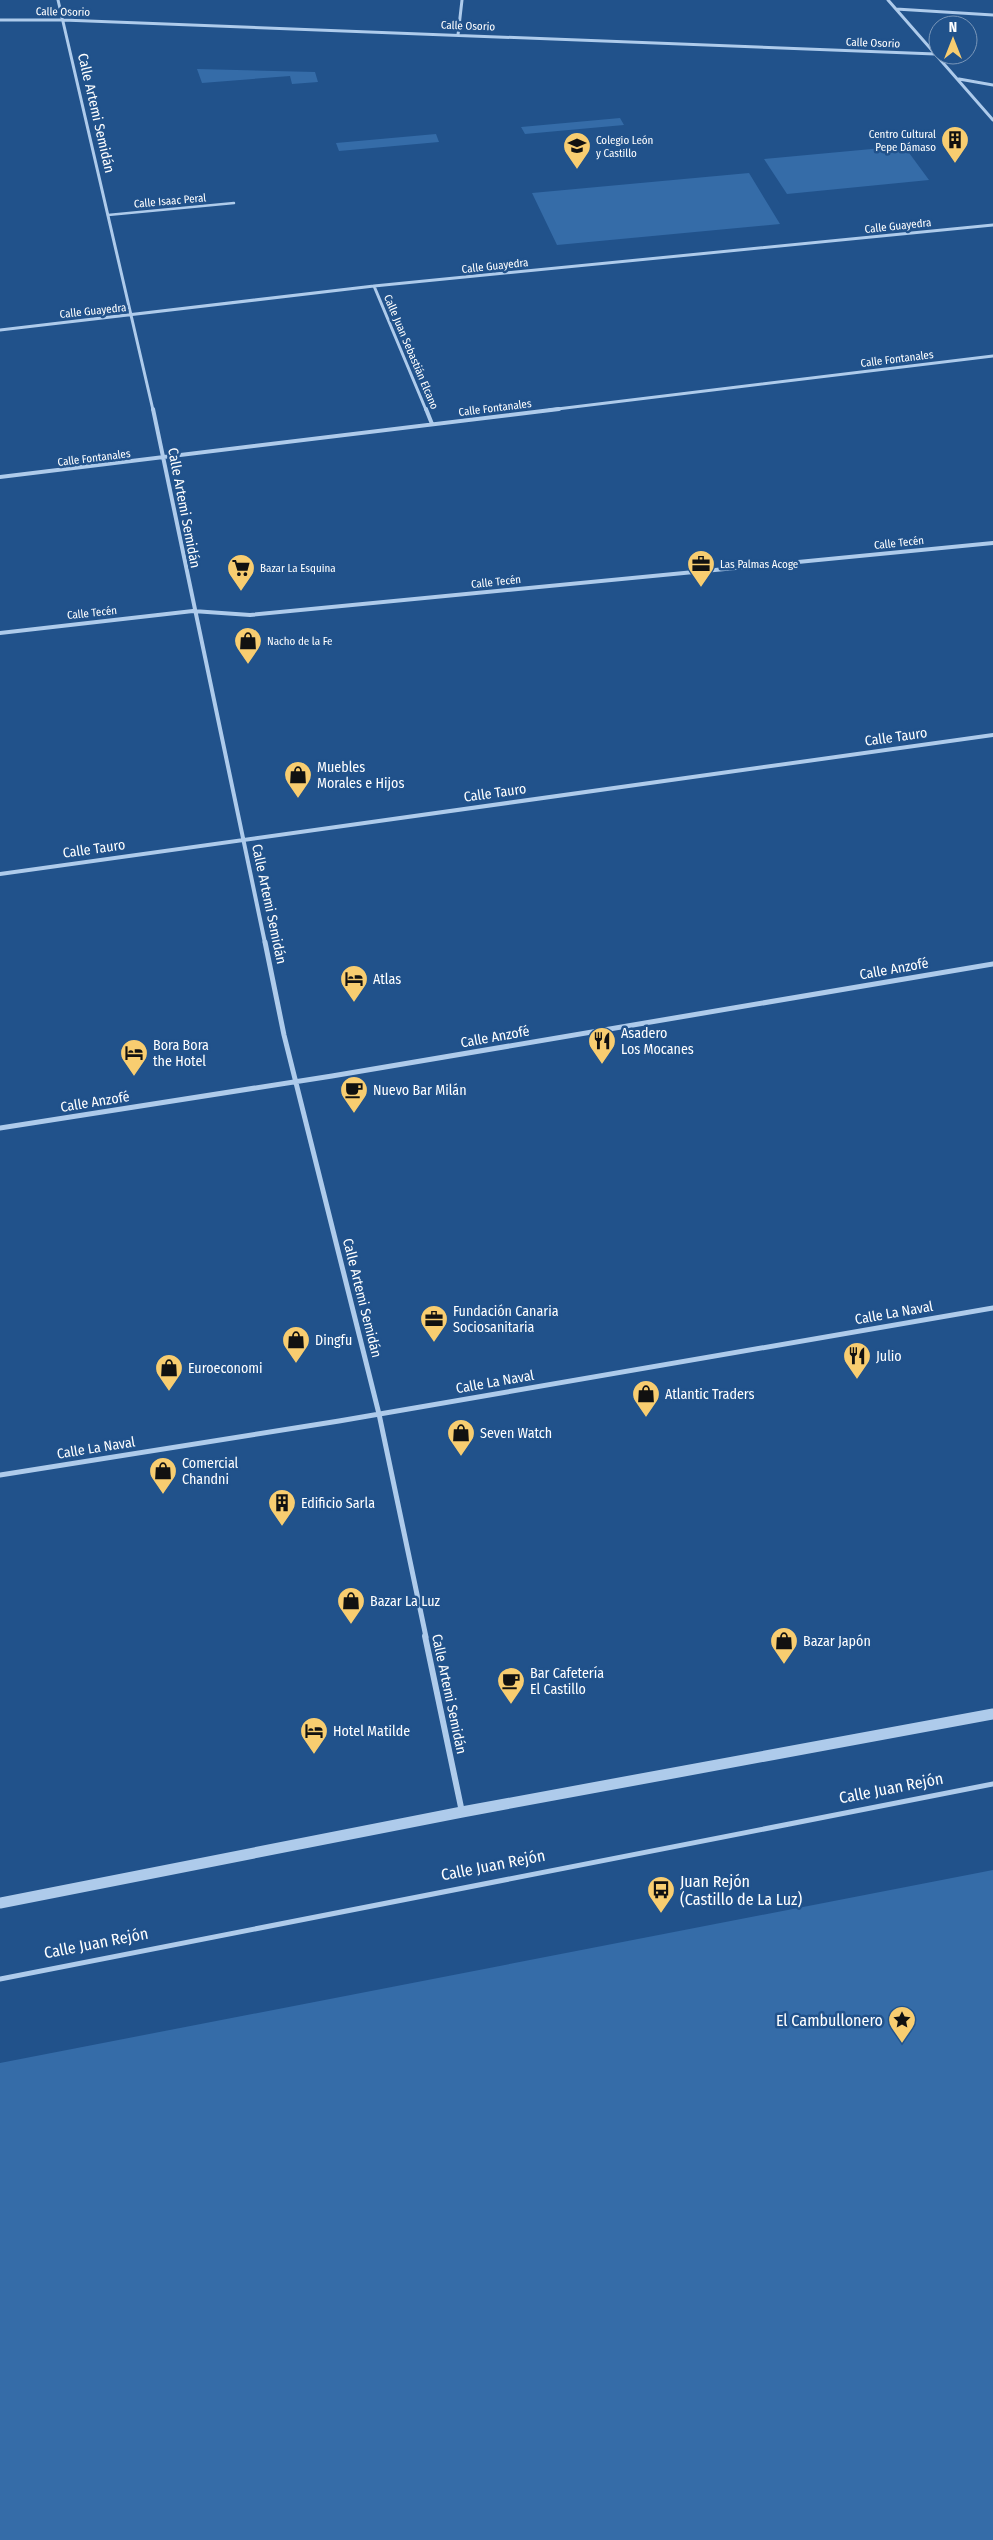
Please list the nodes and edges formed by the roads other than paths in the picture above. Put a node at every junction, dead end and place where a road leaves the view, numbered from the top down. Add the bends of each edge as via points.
1 (58, 0) edge
2 (462, 0) edge
3 (888, 0) edge
4 (896, 8) junction
5 (993, 16) edge
6 (0, 20) edge
7 (63, 20) junction
8 (458, 34) junction
9 (928, 46) edge
10 (928, 54) edge
11 (946, 65) edge
12 (959, 79) junction
13 (993, 86) edge
14 (993, 120) edge
15 (234, 204) dead end
16 (108, 215) junction
17 (993, 225) edge
18 (374, 286) junction
19 (132, 316) junction
20 (0, 330) edge
21 (993, 356) edge
22 (432, 424) junction
23 (163, 459) junction
24 (0, 478) edge
25 (993, 543) edge
26 (193, 611) junction
27 (0, 633) edge
28 (993, 735) edge
29 (244, 839) junction
30 (0, 874) edge
31 (993, 964) edge
32 (297, 1082) junction
33 (0, 1128) edge
34 (993, 1308) edge
35 (380, 1414) junction
36 (0, 1475) edge
37 (993, 1714) edge
38 (993, 1784) edge
39 (462, 1812) junction
40 (0, 1903) edge
41 (0, 1979) edge

1 - 7 street, Calle Artemi Semidán
2 - 8 street
3 - 4 street
4 - 5 street
4 - 9 street
6 - 7 street, Calle Osorio
7 - 8 street, Calle Osorio
7 - 16 street, Calle Artemi Semidán
8 - 10 street, Calle Osorio
11 - 12 street
12 - 13 street
12 - 14 street
15 - 16 street, Calle Isaac Peral
16 - 19 street, Calle Artemi Semidán
17 - 18 street, Calle Guayedra
18 - 19 street, Calle Guayedra
18 - 22 street, Calle Juan Sebastián Elcano
19 - 20 street, Calle Guayedra
19 - 23 street, Calle Artemi Semidán
21 - 22 street, Calle Fontanales
22 - 23 street, Calle Fontanales
23 - 24 street, Calle Fontanales
23 - 26 street, Calle Artemi Semidán
25 - 26 street, Calle Tecén via 250,615
26 - 27 street, Calle Tecén
26 - 29 street, Calle Artemi Semidán
28 - 29 street, Calle Tauro
29 - 30 street, Calle Tauro
29 - 32 street, Calle Artemi Semidán via 284,1036
31 - 32 street, Calle Anzofé
32 - 33 street, Calle Anzofé
32 - 35 street, Calle Artemi Semidán
34 - 35 street, Calle La Naval
35 - 36 street, Calle La Naval
35 - 39 street, Calle Artemi Semidán
37 - 39 street
38 - 41 lane, Calle Juan Rejón
39 - 40 street

